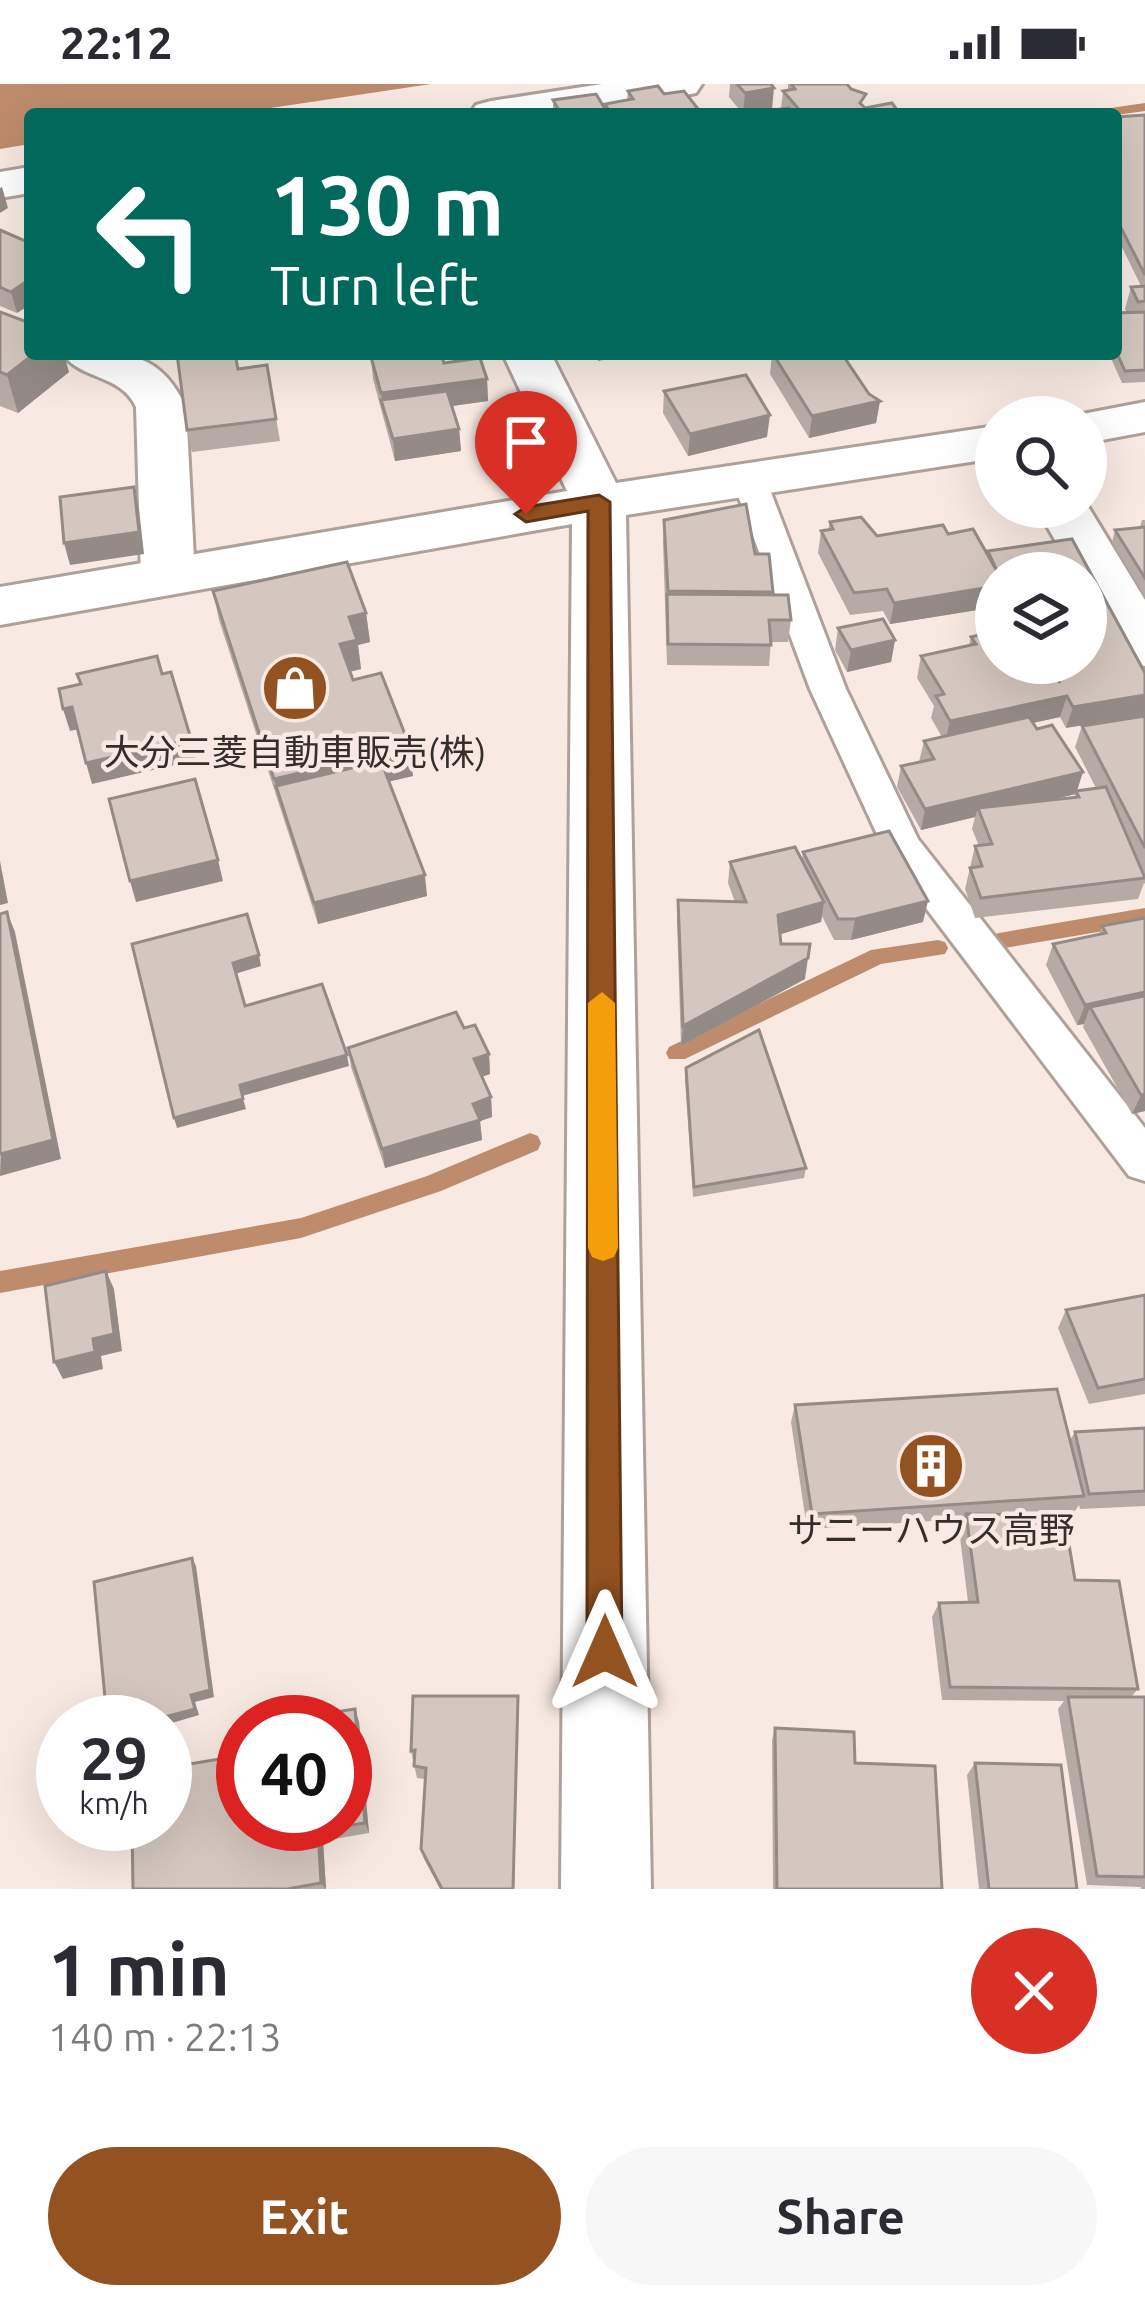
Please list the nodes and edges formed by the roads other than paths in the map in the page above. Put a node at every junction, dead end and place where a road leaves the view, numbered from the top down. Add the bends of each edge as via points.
1 (681, 84) edge
2 (529, 108) edge
3 (103, 360) edge
4 (530, 360) edge
5 (1145, 417) edge
6 (1107, 423) edge
7 (975, 445) edge
8 (751, 482) junction
9 (599, 502) junction
10 (1074, 528) edge
11 (168, 577) junction
12 (0, 606) edge
13 (1145, 647) edge
14 (1145, 1162) edge
15 (606, 1889) edge

1 - 2 street
3 - 11 street via 155,388 161,406
4 - 9 street
5 - 6 street
7 - 8 street
8 - 9 street
8 - 14 lane via 828,689 902,847
9 - 11 street
9 - 15 street
10 - 13 street
11 - 12 street

